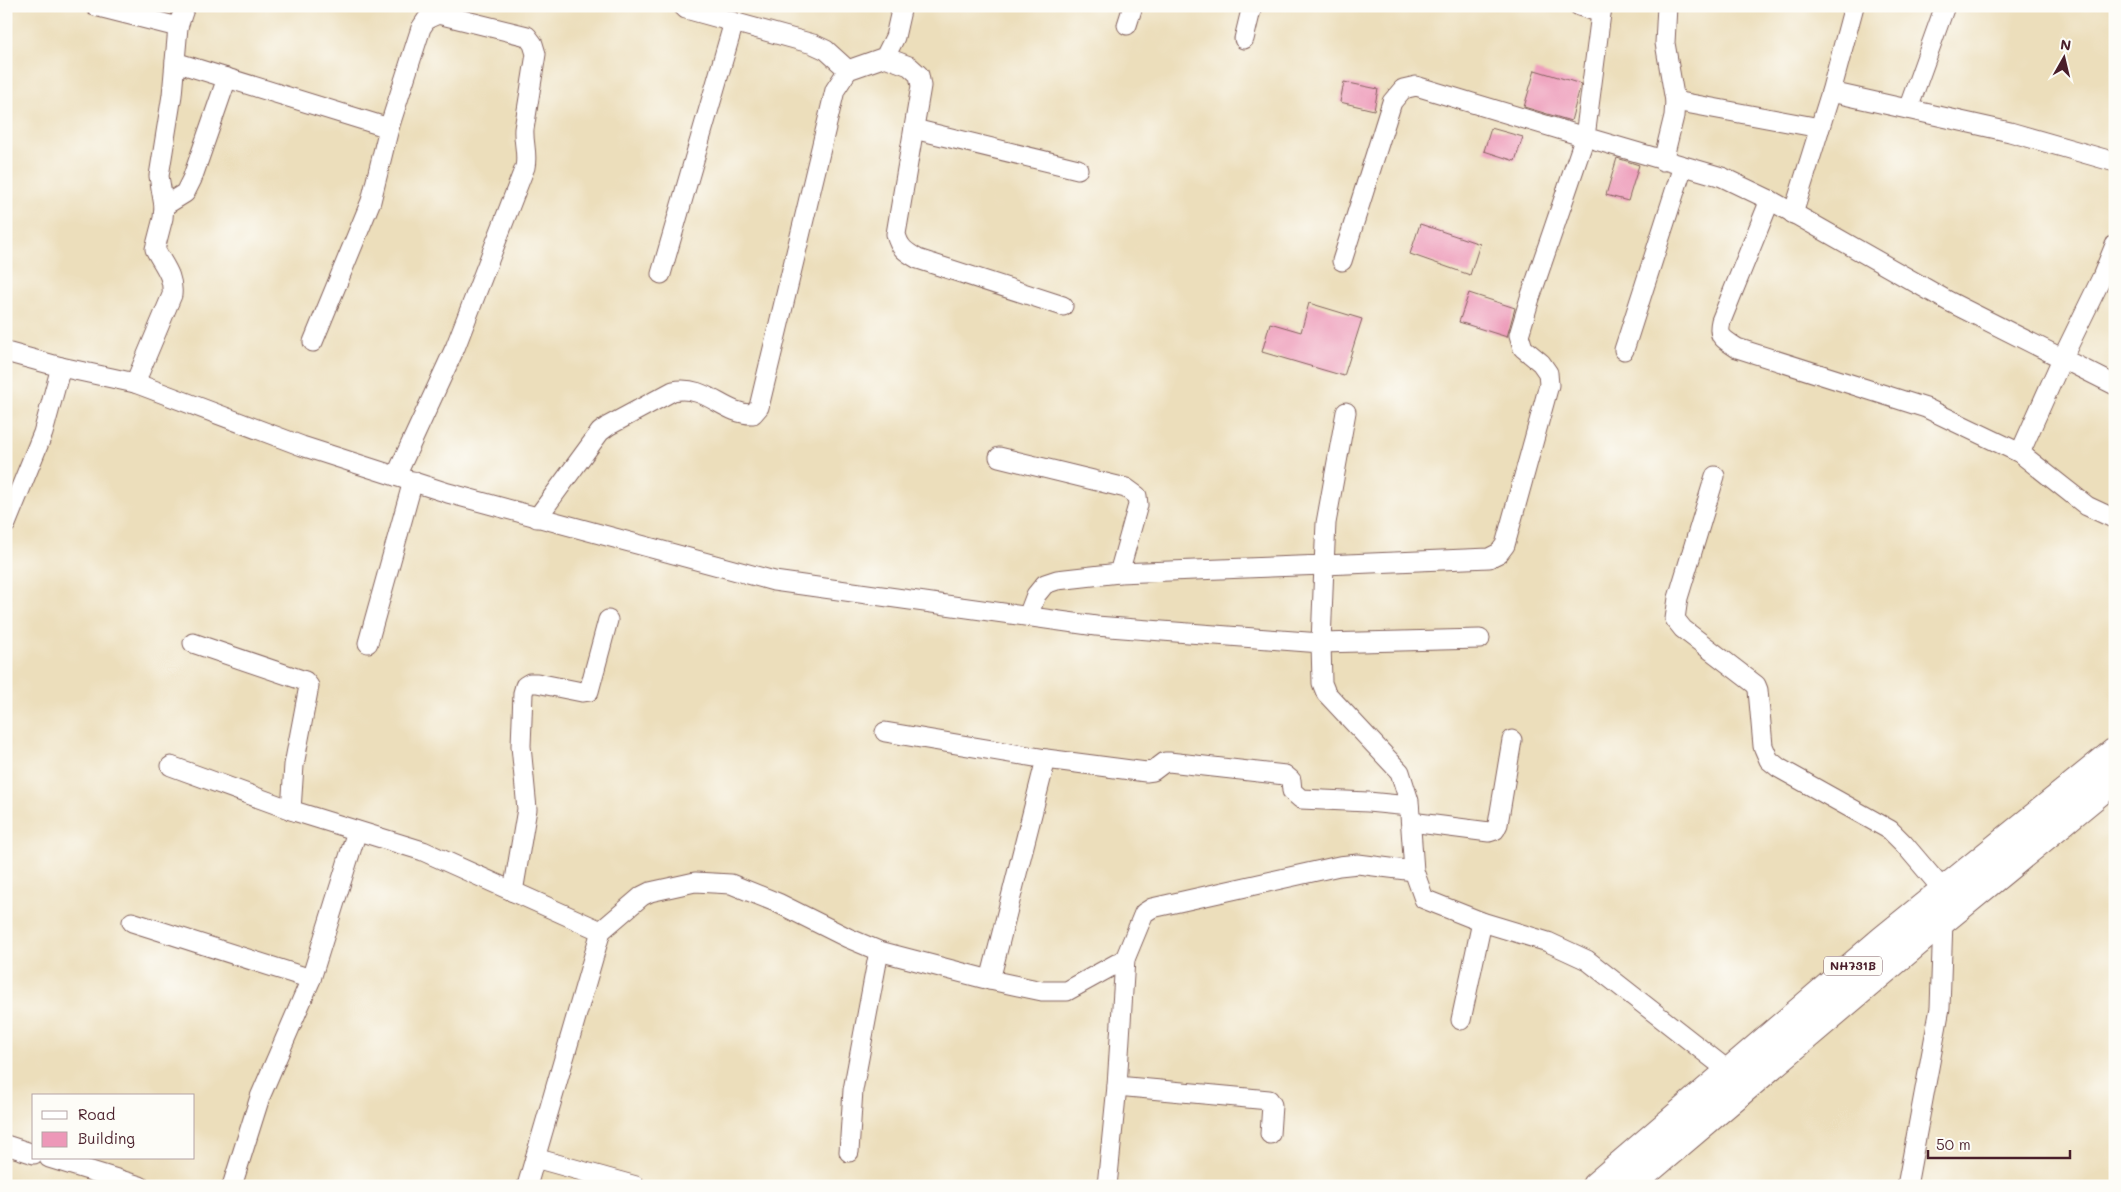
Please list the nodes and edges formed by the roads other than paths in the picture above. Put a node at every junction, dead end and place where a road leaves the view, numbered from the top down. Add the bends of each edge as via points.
1 (95, 6) edge
2 (185, 6) edge
3 (683, 6) edge
4 (902, 6) edge
5 (1133, 6) edge
6 (1252, 6) edge
7 (1579, 6) edge
8 (1667, 6) edge
9 (1854, 6) edge
10 (1945, 6) edge
11 (1602, 10) edge
12 (734, 22) junction
13 (1127, 25) dead end
14 (178, 27) junction
15 (1244, 39) dead end
16 (886, 57) junction
17 (175, 62) junction
18 (848, 70) junction
19 (227, 78) junction
20 (1832, 92) junction
21 (1675, 101) junction
22 (1908, 109) junction
23 (389, 128) junction
24 (1820, 128) junction
25 (914, 129) junction
26 (1584, 136) junction
27 (1663, 161) junction
28 (2115, 162) edge
29 (1683, 166) junction
30 (1078, 169) dead end
31 (1770, 200) junction
32 (164, 206) junction
33 (1794, 214) junction
34 (2115, 245) edge
35 (1342, 261) dead end
36 (661, 274) dead end
37 (1063, 306) dead end
38 (312, 342) dead end
39 (1624, 350) dead end
40 (6, 352) edge
41 (2062, 359) junction
42 (61, 368) junction
43 (135, 383) junction
44 (2115, 385) edge
45 (1346, 412) dead end
46 (2020, 453) junction
47 (999, 457) dead end
48 (1715, 476) dead end
49 (404, 478) junction
50 (537, 518) junction
51 (2115, 519) edge
52 (6, 524) edge
53 (1324, 565) junction
54 (1119, 573) junction
55 (1028, 616) junction
56 (608, 620) dead end
57 (1480, 639) dead end
58 (1321, 642) junction
59 (193, 643) dead end
60 (368, 643) dead end
61 (885, 732) dead end
62 (1512, 740) dead end
63 (2115, 752) edge
64 (1046, 759) junction
65 (171, 766) dead end
66 (2115, 779) edge
67 (291, 810) junction
68 (1410, 814) junction
69 (357, 830) junction
70 (1414, 871) junction
71 (1944, 891) junction
72 (513, 892) junction
73 (1943, 920) junction
74 (132, 922) dead end
75 (1482, 922) junction
76 (601, 931) junction
77 (879, 951) junction
78 (1125, 959) junction
79 (311, 979) junction
80 (990, 980) junction
81 (1461, 1020) dead end
82 (1730, 1072) junction
83 (1117, 1086) junction
84 (1270, 1134) dead end
85 (6, 1145) edge
86 (849, 1152) dead end
87 (32, 1153) edge
88 (535, 1158) junction
89 (56, 1160) edge
90 (140, 1186) edge
91 (232, 1186) edge
92 (527, 1186) edge
93 (636, 1186) edge
94 (1107, 1186) edge
95 (1596, 1186) edge
96 (1629, 1186) edge
97 (1907, 1186) edge

1 - 14 street
2 - 14 street
3 - 12 street
4 - 16 street via 895,37
5 - 13 street
6 - 15 street
7 - 11 street
8 - 21 street via 1665,43
9 - 20 street
10 - 22 street
11 - 26 street
12 - 18 street via 813,44 826,50
12 - 36 street
14 - 17 street
16 - 18 street
16 - 25 street via 908,66 919,75 921,86
17 - 19 street
17 - 32 street via 159,176
18 - 50 street via 831,106 759,407 753,414 744,414 700,392 674,391 600,432
19 - 23 street
19 - 32 street via 192,179 185,193
20 - 22 street
20 - 24 street
21 - 24 street
21 - 27 street
22 - 28 street via 2010,132
23 - 38 street via 372,200
23 - 49 street via 421,28 427,19 438,14 527,36 533,44 536,54 524,129 525,167
24 - 33 street
25 - 30 street
25 - 37 street via 896,234 899,245 918,259
26 - 27 street
26 - 35 street via 1416,86 1403,89 1392,102
26 - 53 street via 1519,335 1523,348 1548,373 1549,385 1505,545 1489,558
27 - 29 street
29 - 31 street via 1722,178
29 - 39 street
31 - 33 street
31 - 46 street via 1721,321 1719,331 1723,339 1737,348 1914,403
32 - 43 street via 155,249 168,270 173,284 172,295
33 - 41 street via 1948,301
34 - 41 street
40 - 42 street
41 - 44 street
41 - 46 street
42 - 43 street
42 - 52 street via 43,433
43 - 49 street via 302,446
45 - 53 street via 1326,523
46 - 51 street via 2087,506
47 - 54 street via 1126,488 1137,496 1138,505
48 - 71 street via 1678,598 1675,619 1683,629 1756,684 1763,746 1769,760 1890,830
49 - 50 street
49 - 60 street
50 - 55 street via 774,581
53 - 54 street
53 - 58 street
54 - 55 street via 1045,584 1036,595
55 - 58 street via 1096,626
56 - 72 street via 589,691 537,682 525,686 521,746 526,809
57 - 58 street
58 - 68 street via 1322,683 1326,693 1400,772
59 - 67 street via 305,681 309,686 294,765
61 - 64 street
62 - 68 street via 1495,830 1489,832
63 - 71 highway, NH731B
64 - 68 street via 1146,772 1165,762 1285,775 1291,780 1292,792 1301,799 1368,802
64 - 80 street
65 - 67 street
66 - 73 highway, NH731B
67 - 69 street
68 - 70 street
69 - 72 street via 423,851
69 - 79 street
70 - 75 street via 1424,899
70 - 78 street via 1358,864 1339,866 1152,908 1144,913
71 - 73 street
71 - 82 highway, NH731B
72 - 76 street
73 - 96 highway, NH731B
73 - 97 street via 1940,1008
74 - 79 street
75 - 81 street
75 - 82 street via 1548,942 1586,960
76 - 77 street via 650,892 704,882 731,884
76 - 88 street
77 - 80 street
77 - 86 street via 853,1090
78 - 80 street via 1067,991 1042,991
78 - 83 street
79 - 91 street via 260,1097
82 - 95 highway, NH731B
83 - 84 street via 1269,1100 1272,1104
83 - 94 street
85 - 87 street
88 - 92 street
88 - 93 street
89 - 90 street

